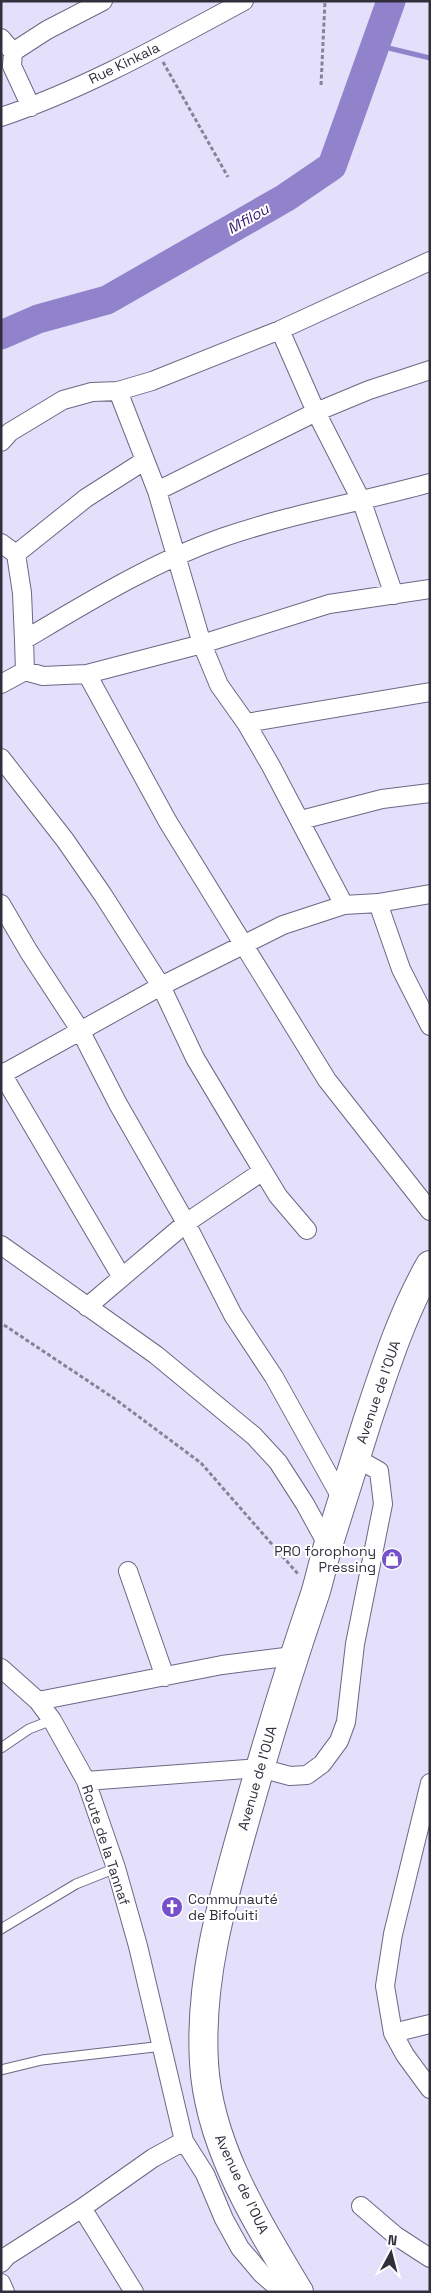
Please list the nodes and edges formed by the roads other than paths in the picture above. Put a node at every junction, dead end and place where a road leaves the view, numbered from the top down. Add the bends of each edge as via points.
1 (103, 1) edge
2 (244, 1) edge
3 (1, 38) edge
4 (13, 52) junction
5 (31, 107) junction
6 (1, 117) edge
7 (430, 261) edge
8 (280, 330) junction
9 (430, 370) edge
10 (118, 391) junction
11 (316, 412) junction
12 (1, 442) edge
13 (144, 461) junction
14 (430, 483) edge
15 (157, 490) junction
16 (362, 502) junction
17 (1, 543) edge
18 (16, 554) junction
19 (178, 556) junction
20 (430, 589) edge
21 (394, 595) junction
22 (24, 640) junction
23 (202, 644) junction
24 (25, 671) junction
25 (88, 674) junction
26 (1, 684) edge
27 (430, 692) edge
28 (246, 722) junction
29 (1, 758) edge
30 (430, 793) edge
31 (300, 820) junction
32 (430, 894) edge
33 (378, 903) junction
34 (1, 904) edge
35 (344, 905) junction
36 (243, 946) junction
37 (161, 986) junction
38 (430, 1026) edge
39 (80, 1030) junction
40 (2, 1074) edge
41 (263, 1171) junction
42 (430, 1211) edge
43 (186, 1223) junction
44 (307, 1230) dead end
45 (1, 1245) edge
46 (430, 1265) edge
47 (121, 1276) junction
48 (88, 1307) junction
49 (356, 1458) junction
50 (343, 1501) junction
51 (328, 1546) junction
52 (128, 1571) dead end
53 (293, 1656) junction
54 (1, 1668) edge
55 (165, 1677) junction
56 (38, 1701) junction
57 (52, 1720) junction
58 (1, 1748) edge
59 (260, 1768) junction
60 (86, 1781) junction
61 (430, 1783) edge
62 (116, 1868) junction
63 (1, 1929) edge
64 (430, 2024) edge
65 (392, 2033) junction
66 (163, 2046) junction
67 (1, 2070) edge
68 (430, 2089) edge
69 (184, 2141) junction
70 (361, 2206) dead end
71 (82, 2208) junction
72 (430, 2258) edge
73 (1, 2263) edge
74 (1, 2283) edge
75 (5, 2292) edge
76 (134, 2292) edge
77 (283, 2292) edge
78 (299, 2292) edge

1 - 4 street
2 - 5 street, Rue Kinkala via 155,49
3 - 4 street
4 - 5 street via 12,66
5 - 6 street, Rue Kinkala
7 - 8 street
8 - 10 street via 152,381
8 - 11 street
9 - 11 street
10 - 12 street via 92,392 63,400 10,432
10 - 13 street
11 - 15 street
11 - 16 street
13 - 15 street
13 - 18 street via 86,498
14 - 16 street
15 - 19 street
16 - 19 street via 276,521
16 - 21 street
17 - 18 street
18 - 22 street
19 - 22 street via 126,580
19 - 23 street
20 - 21 street
21 - 23 street via 329,604
22 - 24 street
23 - 25 street
23 - 28 street via 219,685
24 - 25 street via 42,676
24 - 26 street
25 - 36 street via 168,822
27 - 28 street
28 - 31 street
29 - 37 street via 65,840
30 - 31 street via 382,799
31 - 35 street
32 - 33 street
33 - 35 street
33 - 38 street via 398,962
34 - 39 street
35 - 36 street via 283,925
36 - 37 street
36 - 42 street via 327,1080
37 - 39 street
37 - 41 street via 195,1058
39 - 40 street
39 - 43 street
40 - 47 street
41 - 43 street
41 - 44 street via 278,1196
43 - 47 street
43 - 50 street via 233,1316 274,1377
45 - 48 street
46 - 49 main road, Avenue de l'OUA via 394,1342
47 - 48 street
48 - 51 street via 156,1355 254,1436 278,1462
49 - 50 main road, Avenue de l'OUA
49 - 59 street via 379,1471 383,1504 355,1644 346,1722 339,1741 322,1764 306,1775 290,1776
50 - 51 main road, Avenue de l'OUA
51 - 53 main road, Avenue de l'OUA
52 - 55 street
53 - 55 street via 222,1665
53 - 59 main road, Avenue de l'OUA
54 - 56 street, Route de la Tannaf
55 - 56 street
56 - 57 street, Route de la Tannaf
57 - 58 lane via 28,1729
57 - 60 street, Route de la Tannaf
59 - 60 street
59 - 78 main road, Avenue de l'OUA via 213,1939 206,1982 204,2064 209,2101 220,2141 263,2231
60 - 62 street, Route de la Tannaf
61 - 65 street via 393,1934 385,1986
62 - 63 lane via 76,1884
62 - 66 street, Route de la Tannaf
64 - 65 street
65 - 68 street
66 - 67 lane via 42,2060
66 - 69 street, Route de la Tannaf
69 - 71 street via 153,2158
69 - 77 street via 205,2174 240,2248
70 - 72 street via 396,2236
71 - 73 street
71 - 76 street
74 - 75 street

